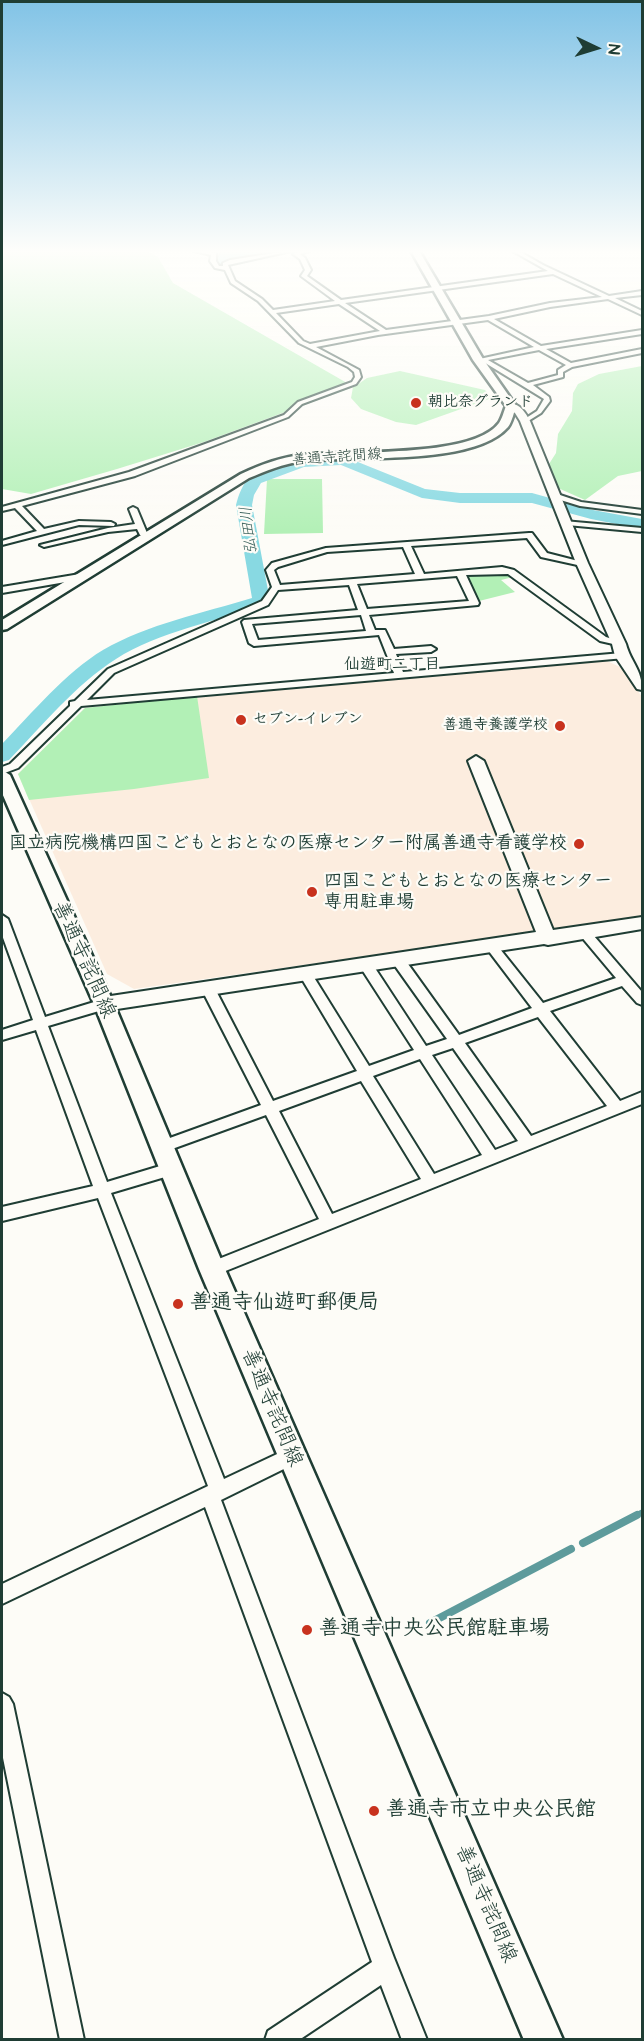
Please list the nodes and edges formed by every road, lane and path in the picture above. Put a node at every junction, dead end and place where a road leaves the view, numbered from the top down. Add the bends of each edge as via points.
1 (307, 344) edge
2 (321, 344) edge
3 (472, 344) edge
4 (534, 344) edge
5 (564, 344) edge
6 (311, 346) junction
7 (540, 348) junction
8 (642, 351) edge
9 (481, 359) junction
10 (570, 365) junction
11 (529, 386) junction
12 (511, 406) junction
13 (518, 428) junction
14 (558, 502) junction
15 (18, 506) junction
16 (2, 509) edge
17 (133, 510) dead end
18 (642, 512) edge
19 (567, 523) junction
20 (111, 524) dead end
21 (140, 526) junction
22 (642, 530) edge
23 (42, 532) junction
24 (146, 537) junction
25 (2, 543) edge
26 (406, 544) junction
27 (44, 545) dead end
28 (582, 563) junction
29 (460, 573) junction
30 (80, 577) junction
31 (421, 577) junction
32 (352, 582) junction
33 (275, 588) junction
34 (2, 591) edge
35 (364, 612) junction
36 (233, 616) junction
37 (247, 622) junction
38 (2, 626) edge
39 (372, 633) junction
40 (431, 648) dead end
41 (621, 650) junction
42 (390, 652) junction
43 (400, 676) junction
44 (642, 686) edge
45 (74, 704) junction
46 (476, 761) dead end
47 (2, 773) edge
48 (2, 919) edge
49 (642, 923) edge
50 (585, 932) junction
51 (548, 939) junction
52 (492, 946) junction
53 (398, 960) junction
54 (366, 965) junction
55 (305, 974) junction
56 (625, 980) junction
57 (208, 988) junction
58 (642, 1000) edge
59 (104, 1004) junction
60 (542, 1010) junction
61 (40, 1023) junction
62 (2, 1035) edge
63 (456, 1041) junction
64 (422, 1053) junction
65 (365, 1074) junction
66 (642, 1098) edge
67 (270, 1108) junction
68 (617, 1108) junction
69 (529, 1144) junction
70 (166, 1158) junction
71 (492, 1158) junction
72 (431, 1182) junction
73 (102, 1190) junction
74 (2, 1214) edge
75 (329, 1223) junction
76 (212, 1269) junction
77 (292, 1456) junction
78 (214, 1493) junction
79 (2, 1594) edge
80 (2, 1704) edge
81 (386, 1967) junction
82 (72, 2040) edge
83 (277, 2040) edge
84 (416, 2040) edge
85 (544, 2040) edge

1 - 6 street
2 - 6 street
3 - 9 main road
4 - 7 street
5 - 7 street
6 - 15 street via 357,371 354,383 300,403 286,416 215,444 132,474
7 - 9 street
7 - 10 street
8 - 10 street
9 - 11 street
9 - 12 main road
10 - 11 street via 560,371 561,376
11 - 13 street via 547,401
12 - 13 main road
12 - 13 street via 519,411
13 - 14 street
13 - 24 main road, 善通寺詫間線 via 443,450 321,456 282,462 245,476
14 - 18 street
14 - 19 street
15 - 16 street
15 - 23 street
17 - 21 street
19 - 22 street
19 - 28 street
20 - 23 street via 79,523
21 - 24 street
21 - 27 street
23 - 25 street
24 - 30 main road, 善通寺詫間線
26 - 28 street via 529,535 544,555
26 - 31 street
26 - 33 street via 326,550 275,565 270,570
28 - 41 street
29 - 31 street
29 - 35 street via 475,603
29 - 41 street via 511,572
30 - 34 street
30 - 38 main road, 善通寺詫間線
31 - 32 street
32 - 33 street
32 - 35 street
33 - 36 street via 265,603
35 - 37 street
35 - 39 street
36 - 37 street
36 - 45 street via 111,670
37 - 39 street via 254,643
39 - 42 street via 382,632
40 - 42 street
41 - 43 street
41 - 44 street
42 - 43 street
43 - 45 street
45 - 47 street via 14,766
46 - 51 street
47 - 59 main road, 善通寺詫間線
48 - 61 street
49 - 50 street
50 - 51 street
50 - 56 street
51 - 52 street
52 - 53 street
52 - 60 street
53 - 54 street
53 - 63 street
54 - 55 street
54 - 64 street
55 - 57 street
55 - 65 street
56 - 58 street
56 - 60 street
57 - 59 street
57 - 67 street
59 - 61 street
59 - 70 main road, 善通寺詫間線
60 - 63 street
60 - 68 street
61 - 62 street
61 - 73 street
63 - 64 street
63 - 69 street
64 - 65 street
64 - 71 street
65 - 67 street
65 - 72 street
66 - 68 street
67 - 70 street
67 - 75 street
68 - 69 street
69 - 71 street
70 - 73 street
70 - 76 main road, 善通寺詫間線
71 - 72 street
72 - 75 street
73 - 74 street
73 - 78 street
75 - 76 street
76 - 77 main road, 善通寺詫間線
77 - 78 street
77 - 85 main road, 善通寺詫間線
78 - 79 street
78 - 81 street
80 - 82 street
81 - 83 street
81 - 84 street

